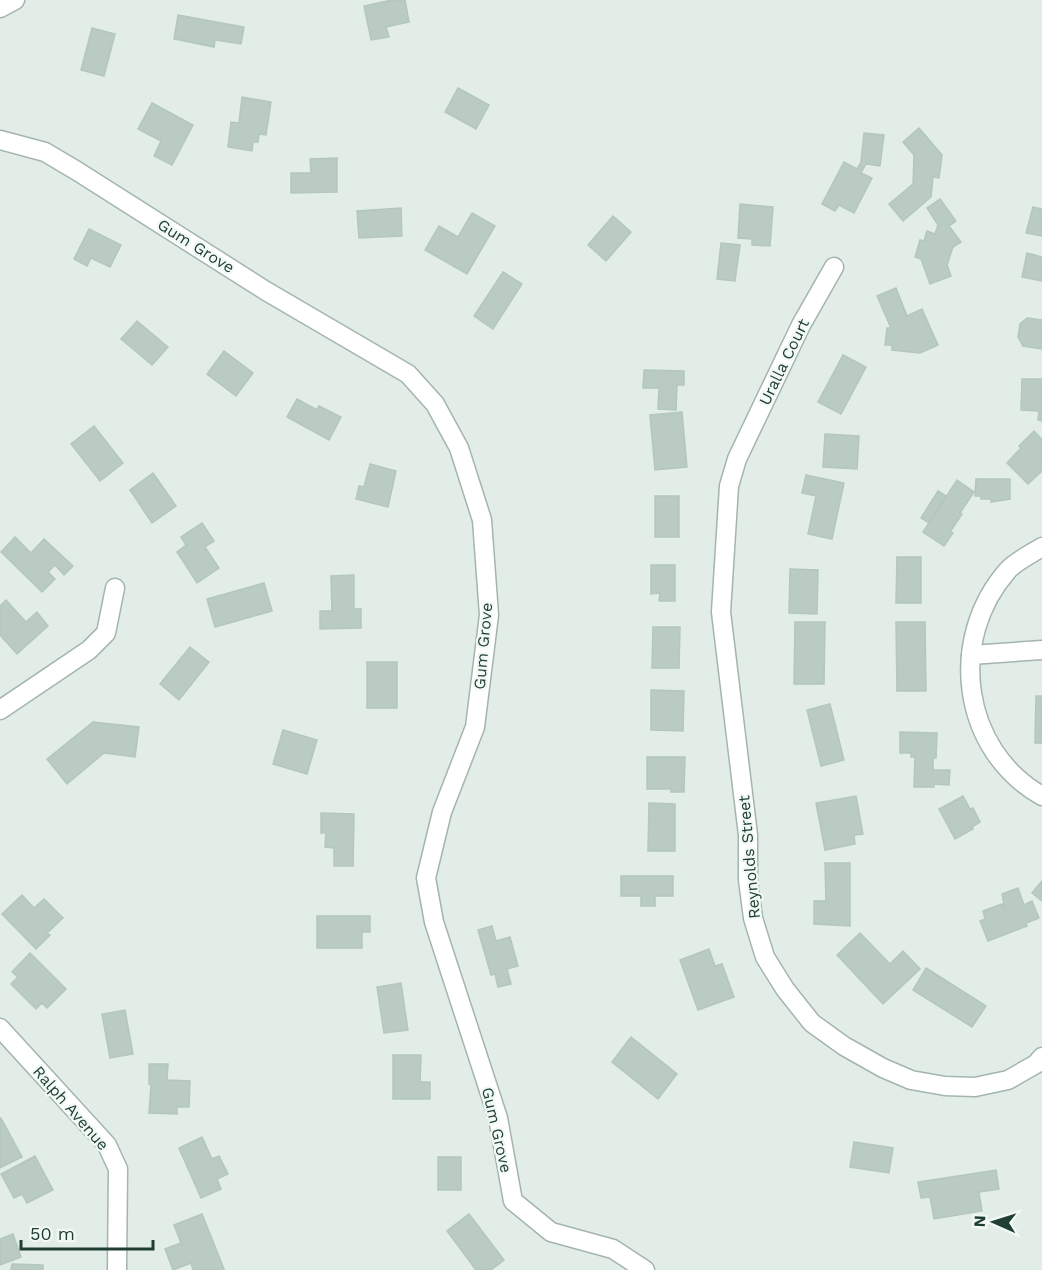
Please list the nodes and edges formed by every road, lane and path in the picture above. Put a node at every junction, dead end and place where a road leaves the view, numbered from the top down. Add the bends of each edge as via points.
1 (15, 0) edge
2 (0, 8) edge
3 (0, 140) edge
4 (834, 267) dead end
5 (737, 459) joint
6 (1042, 547) edge
7 (115, 588) dead end
8 (1042, 650) edge
9 (971, 655) junction
10 (0, 710) edge
11 (1042, 796) edge
12 (0, 1028) edge
13 (1042, 1057) edge
14 (117, 1270) edge
15 (645, 1270) edge

1 - 2 street
3 - 15 street, Gum Grove via 45,152 77,171 266,291 408,374 435,404 459,448 482,520 489,615 475,727 442,812 426,878 434,922 498,1118 513,1201 552,1232 613,1249
4 - 5 street, Uralla Court via 801,325
5 - 13 street, Reynolds Street via 729,486 721,612 748,836 748,880 753,918 765,957 812,1023 844,1046 911,1080 975,1087 1008,1080
6 - 9 street via 1009,569 990,597 976,625
7 - 10 street via 106,633 89,650
8 - 9 street
9 - 11 street via 970,688 976,717 988,741 1006,767
12 - 14 street, Ralph Avenue via 107,1145 118,1169

